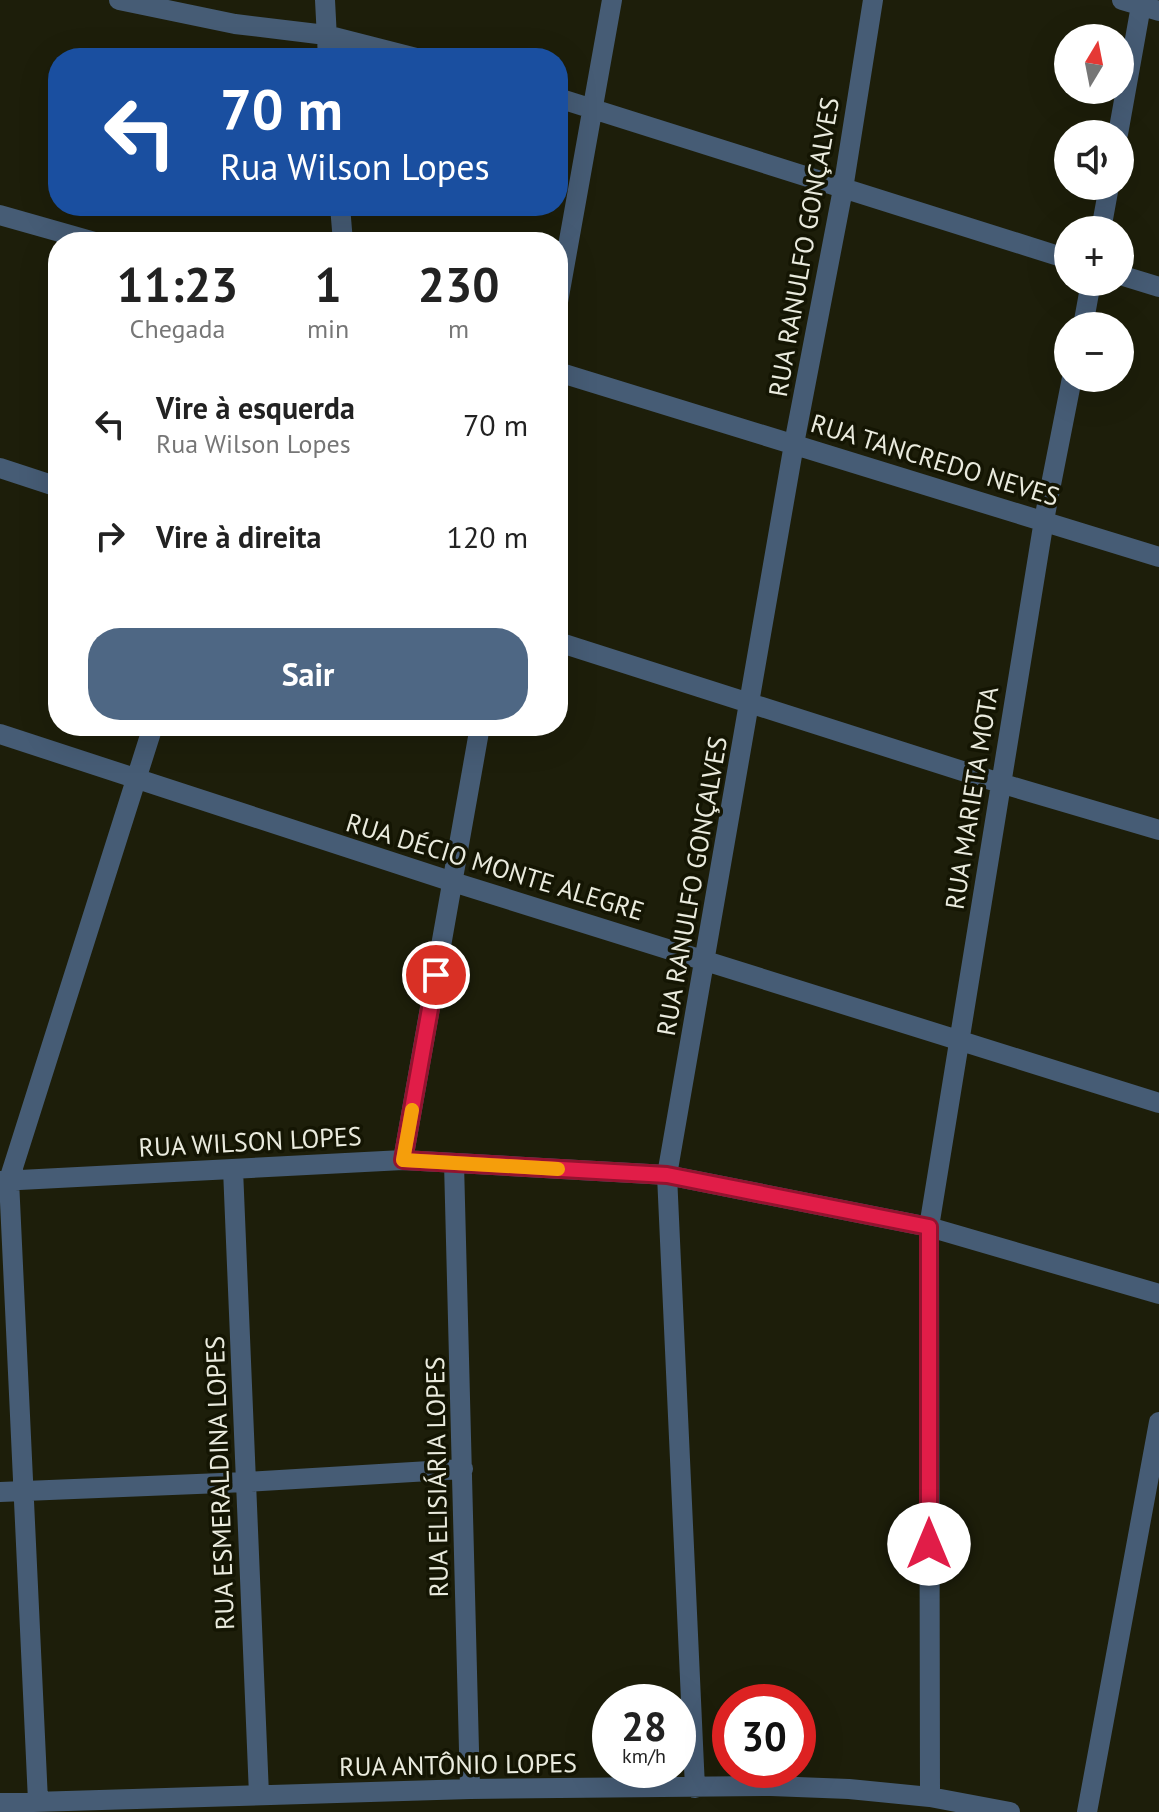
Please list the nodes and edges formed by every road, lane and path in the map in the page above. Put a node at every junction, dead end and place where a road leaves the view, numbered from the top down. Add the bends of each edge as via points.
1 (119, 0) edge
2 (325, 0) edge
3 (612, 0) edge
4 (873, 0) edge
5 (1141, 4) edge
6 (326, 35) junction
7 (327, 48) edge
8 (377, 48) edge
9 (568, 101) edge
10 (592, 109) junction
11 (1120, 120) edge
12 (843, 189) junction
13 (0, 215) edge
14 (60, 232) edge
15 (568, 245) edge
16 (1054, 255) edge
17 (1134, 279) edge
18 (1159, 287) edge
19 (568, 375) edge
20 (1069, 392) edge
21 (794, 444) junction
22 (0, 468) edge
23 (48, 484) edge
24 (1044, 520) junction
25 (1159, 557) edge
26 (568, 645) edge
27 (750, 703) junction
28 (0, 734) edge
29 (150, 736) edge
30 (478, 736) edge
31 (138, 780) junction
32 (1000, 783) junction
33 (1159, 830) edge
34 (453, 882) junction
35 (706, 960) junction
36 (959, 1042) junction
37 (1159, 1103) edge
38 (403, 1160) junction
39 (454, 1163) junction
40 (233, 1169) junction
41 (667, 1175) junction
42 (4, 1180) edge
43 (929, 1227) junction
44 (1159, 1294) edge
45 (1159, 1422) edge
46 (463, 1469) junction
47 (246, 1482) junction
48 (0, 1492) edge
49 (25, 1492) junction
50 (690, 1684) edge
51 (695, 1788) edge
52 (696, 1788) edge
53 (470, 1789) junction
54 (259, 1795) junction
55 (930, 1797) junction
56 (38, 1801) junction
57 (0, 1803) edge
58 (1010, 1812) edge
59 (1087, 1812) edge

1 - 6 street via 235,24
2 - 6 street
3 - 10 street
4 - 12 street, RUA RANULFO GONÇALVES
5 - 11 street
6 - 7 street
6 - 8 street
9 - 10 street
10 - 12 street
10 - 15 street
12 - 16 street
12 - 21 street, RUA RANULFO GONÇALVES
13 - 14 street
17 - 18 street
19 - 21 street, RUA TANCREDO NEVES
20 - 24 street, RUA MARIETA MOTA
21 - 24 street, RUA TANCREDO NEVES
21 - 27 street, RUA RANULFO GONÇALVES
22 - 23 street
24 - 25 street, RUA TANCREDO NEVES
24 - 32 street, RUA MARIETA MOTA
26 - 27 street
27 - 32 street
27 - 35 street, RUA RANULFO GONÇALVES
28 - 31 street, RUA DÉCIO MONTE ALEGRE
29 - 31 street
30 - 34 street
31 - 34 street, RUA DÉCIO MONTE ALEGRE
31 - 42 street
32 - 33 street
32 - 36 street, RUA MARIETA MOTA
34 - 35 street, RUA DÉCIO MONTE ALEGRE
34 - 38 street
35 - 36 street, RUA DÉCIO MONTE ALEGRE
35 - 41 street, RUA RANULFO GONÇALVES
36 - 37 street, RUA DÉCIO MONTE ALEGRE
36 - 43 street, RUA MARIETA MOTA
38 - 39 street, RUA WILSON LOPES
38 - 40 street, RUA WILSON LOPES
39 - 41 street, RUA WILSON LOPES
39 - 46 street, RUA ELISIÁRIA LOPES
40 - 42 street, RUA WILSON LOPES
40 - 47 street, RUA ESMERALDINA LOPES
41 - 43 street, RUA WILSON LOPES
41 - 50 street, RUA RANULFO GONÇALVES
42 - 49 street
43 - 44 street, RUA WILSON LOPES
43 - 55 street
45 - 59 street
46 - 47 street
46 - 53 street, RUA ELISIÁRIA LOPES
47 - 49 street
47 - 54 street, RUA ESMERALDINA LOPES
48 - 49 street
49 - 56 street
51 - 53 street, RUA ANTÔNIO LOPES
52 - 55 street, RUA ANTÔNIO LOPES via 849,1789
53 - 54 street, RUA ANTÔNIO LOPES
54 - 56 street, RUA ANTÔNIO LOPES
55 - 58 street, RUA ANTÔNIO LOPES
56 - 57 street, RUA ANTÔNIO LOPES

